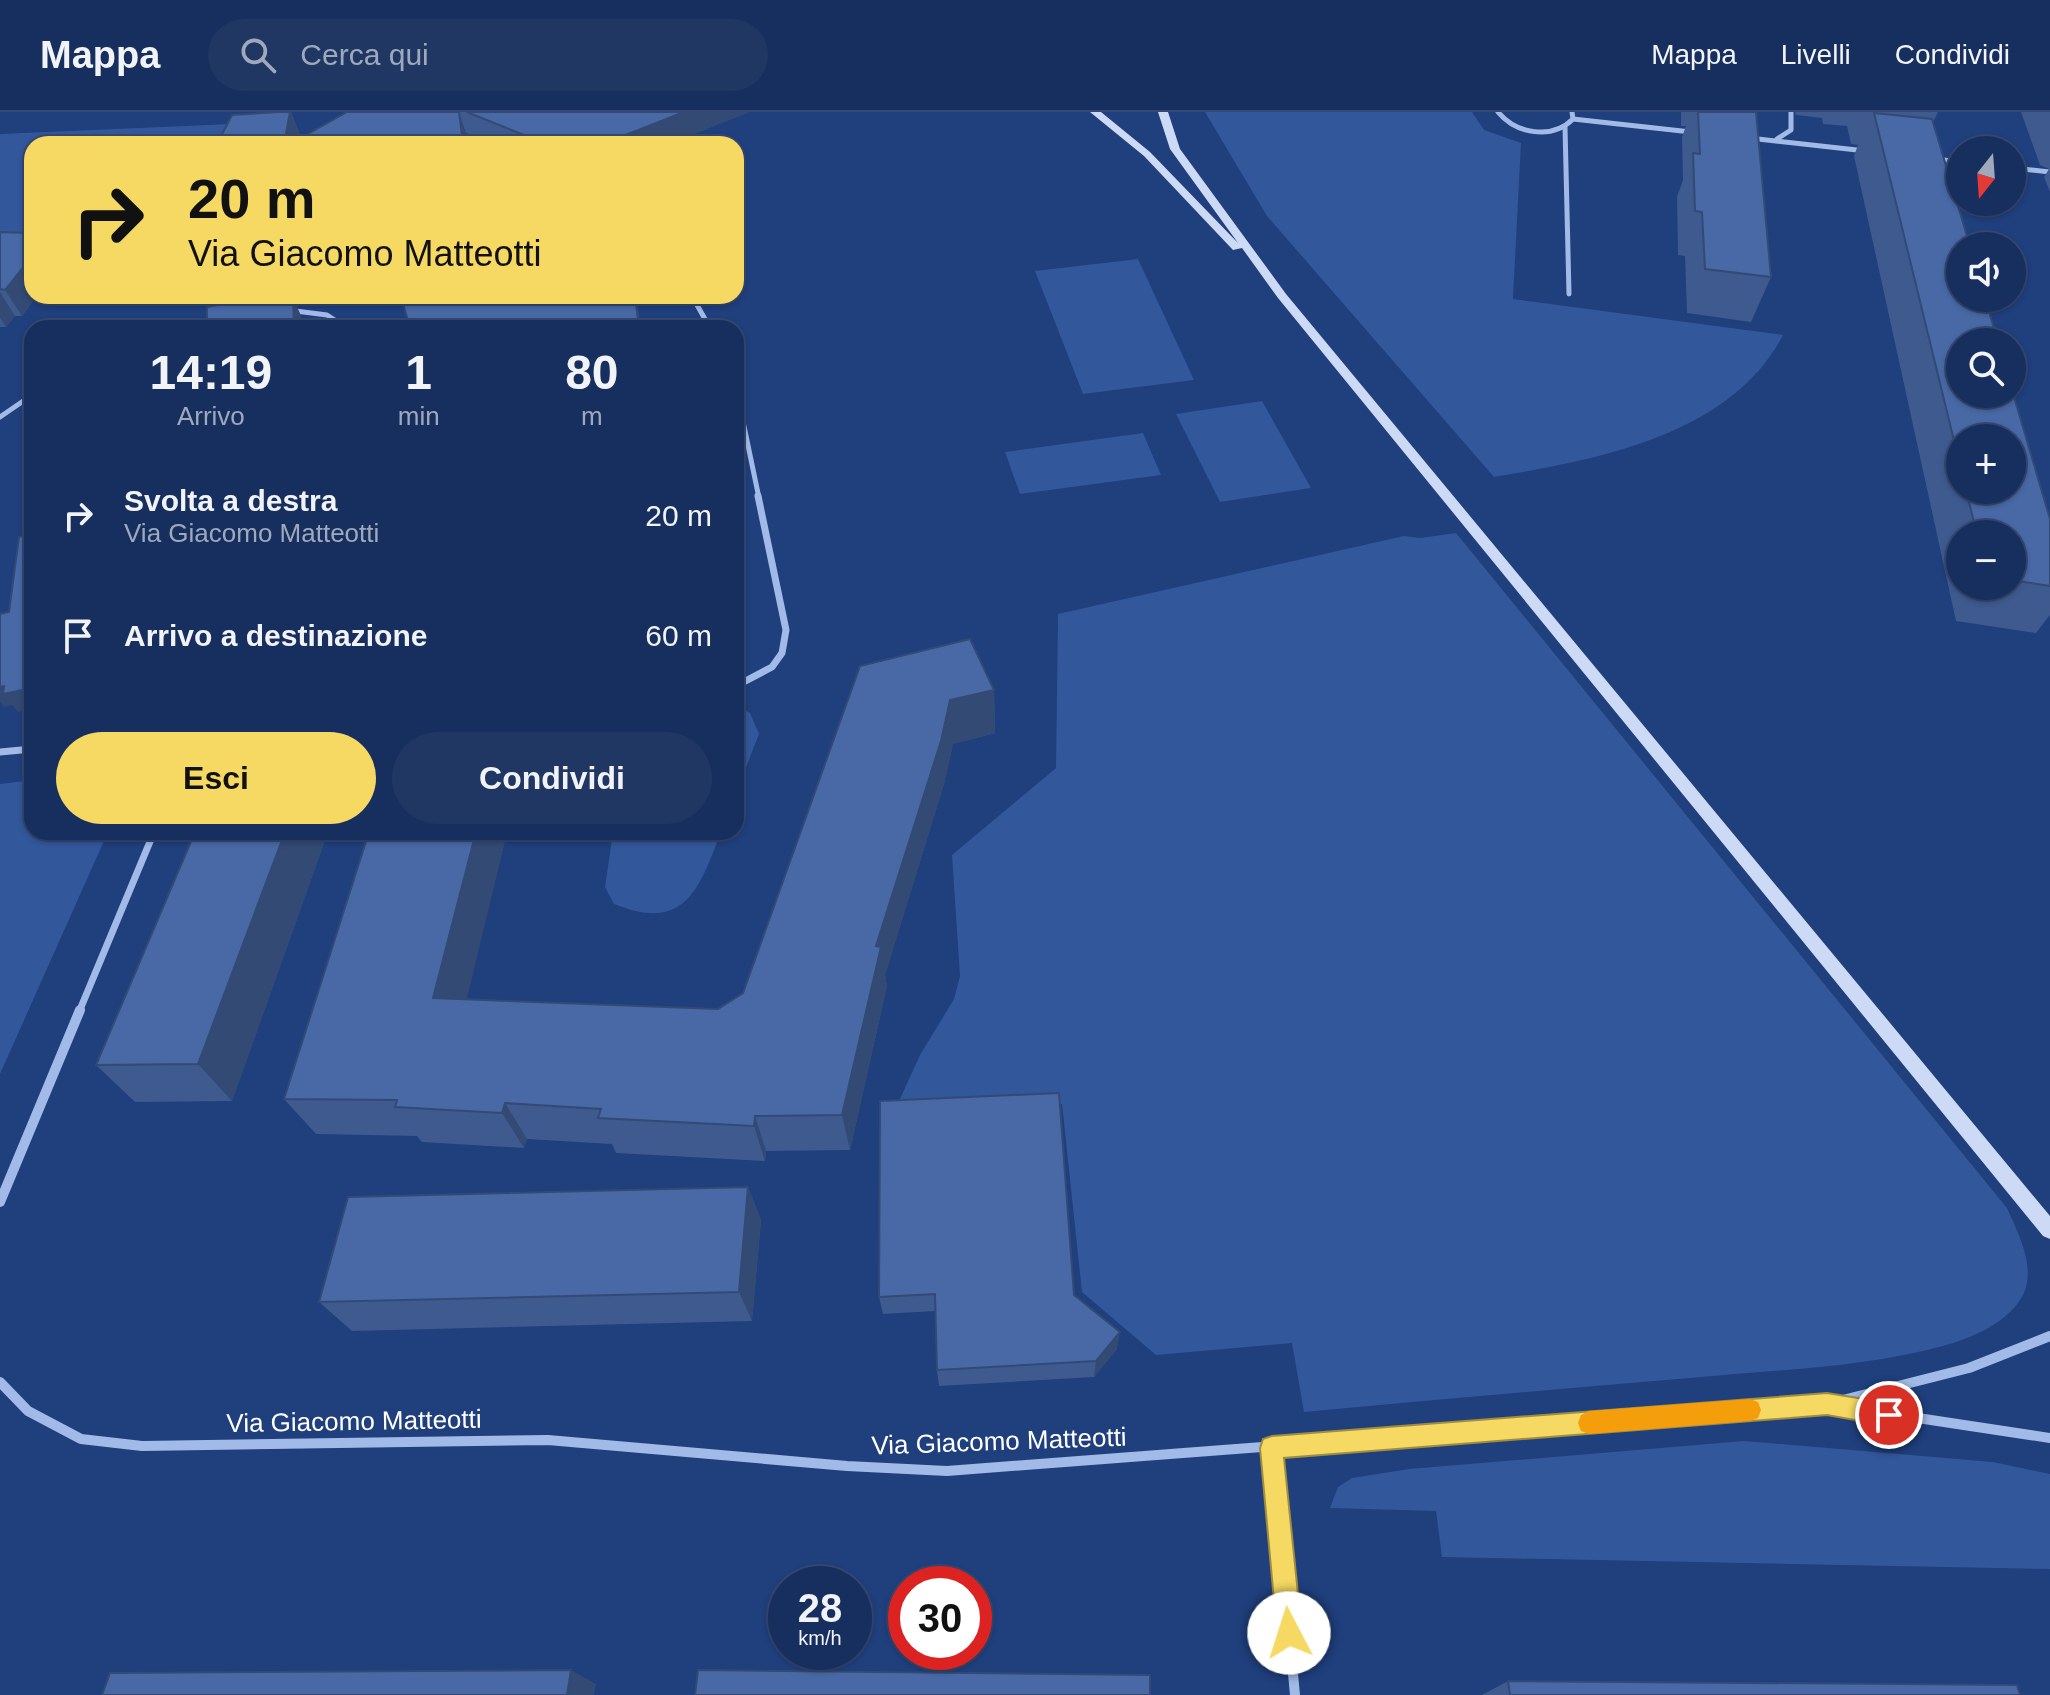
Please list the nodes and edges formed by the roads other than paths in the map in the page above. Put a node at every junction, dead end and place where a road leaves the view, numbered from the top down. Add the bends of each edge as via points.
1 (1095, 112) edge
2 (1163, 112) edge
3 (1498, 112) edge
4 (1791, 112) edge
5 (1572, 115) edge
6 (1565, 127) junction
7 (1696, 132) edge
8 (1742, 137) edge
9 (1773, 141) junction
10 (1881, 153) edge
11 (1928, 158) edge
12 (1946, 160) edge
13 (2026, 169) edge
14 (2050, 172) edge
15 (1569, 294) dead end
16 (1282, 296) junction
17 (277, 310) edge
18 (221, 317) edge
19 (212, 320) edge
20 (335, 320) edge
21 (24, 400) edge
22 (0, 417) edge
23 (744, 427) edge
24 (744, 683) edge
25 (24, 750) edge
26 (0, 752) edge
27 (151, 840) edge
28 (0, 1202) edge
29 (2050, 1230) edge
30 (2050, 1336) edge
31 (0, 1382) edge
32 (1827, 1404) junction
33 (2050, 1438) edge
34 (1272, 1448) junction
35 (1295, 1695) edge

1 - 16 main road via 1147,154
2 - 16 main road via 1175,149
3 - 6 street via 1506,122 1529,130
4 - 9 street via 1788,135
5 - 6 street
5 - 7 street
6 - 15 street
8 - 9 street
9 - 10 street
11 - 12 street
13 - 14 street
16 - 29 main road
17 - 20 street
18 - 19 street
21 - 22 street
23 - 24 street via 786,630 779,661
25 - 26 street
27 - 28 street
30 - 32 street, Via Giacomo Matteotti via 1969,1368
31 - 34 street, Via Giacomo Matteotti via 28,1411 81,1439 142,1446 547,1440 670,1447 871,1470 947,1471
32 - 33 street, Via Giacomo Matteotti
32 - 34 street, Via Giacomo Matteotti
34 - 35 street

